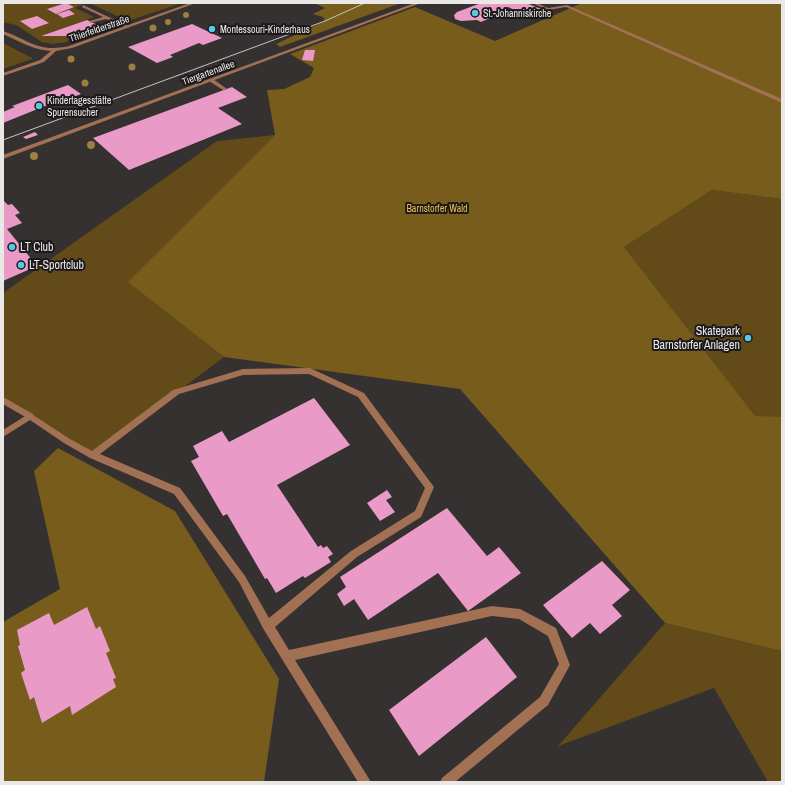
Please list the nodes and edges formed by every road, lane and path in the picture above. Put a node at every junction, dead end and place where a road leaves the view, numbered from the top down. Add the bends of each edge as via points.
1 (194, 3) edge
2 (419, 3) edge
3 (534, 3) edge
4 (83, 6) dead end
5 (109, 18) junction
6 (128, 27) junction
7 (3, 32) edge
8 (54, 52) junction
9 (3, 75) edge
10 (212, 80) junction
11 (225, 89) dead end
12 (782, 101) edge
13 (3, 157) edge
14 (3, 400) edge
15 (30, 416) junction
16 (3, 434) edge
17 (93, 455) junction
18 (268, 626) junction
19 (287, 656) junction
20 (365, 782) edge
21 (446, 782) edge

1 - 6 street, Thierfelderstraße
2 - 10 street, Tiergartenallee
3 - 12 street via 548,9 566,6
4 - 5 street
5 - 5 street via 94,23
5 - 6 street
6 - 8 street, Thierfelderstraße
7 - 8 street via 42,50
8 - 9 street, Thierfelderstraße via 42,61
10 - 11 street
10 - 13 street, Tiergartenallee
14 - 15 street
15 - 16 street
15 - 17 street
17 - 18 street via 177,491 242,580
17 - 18 street via 176,392 243,372 310,371 361,395 430,487 418,514 354,554
18 - 19 street
19 - 20 street
19 - 21 street via 492,611 520,614 552,632 565,665 544,701

